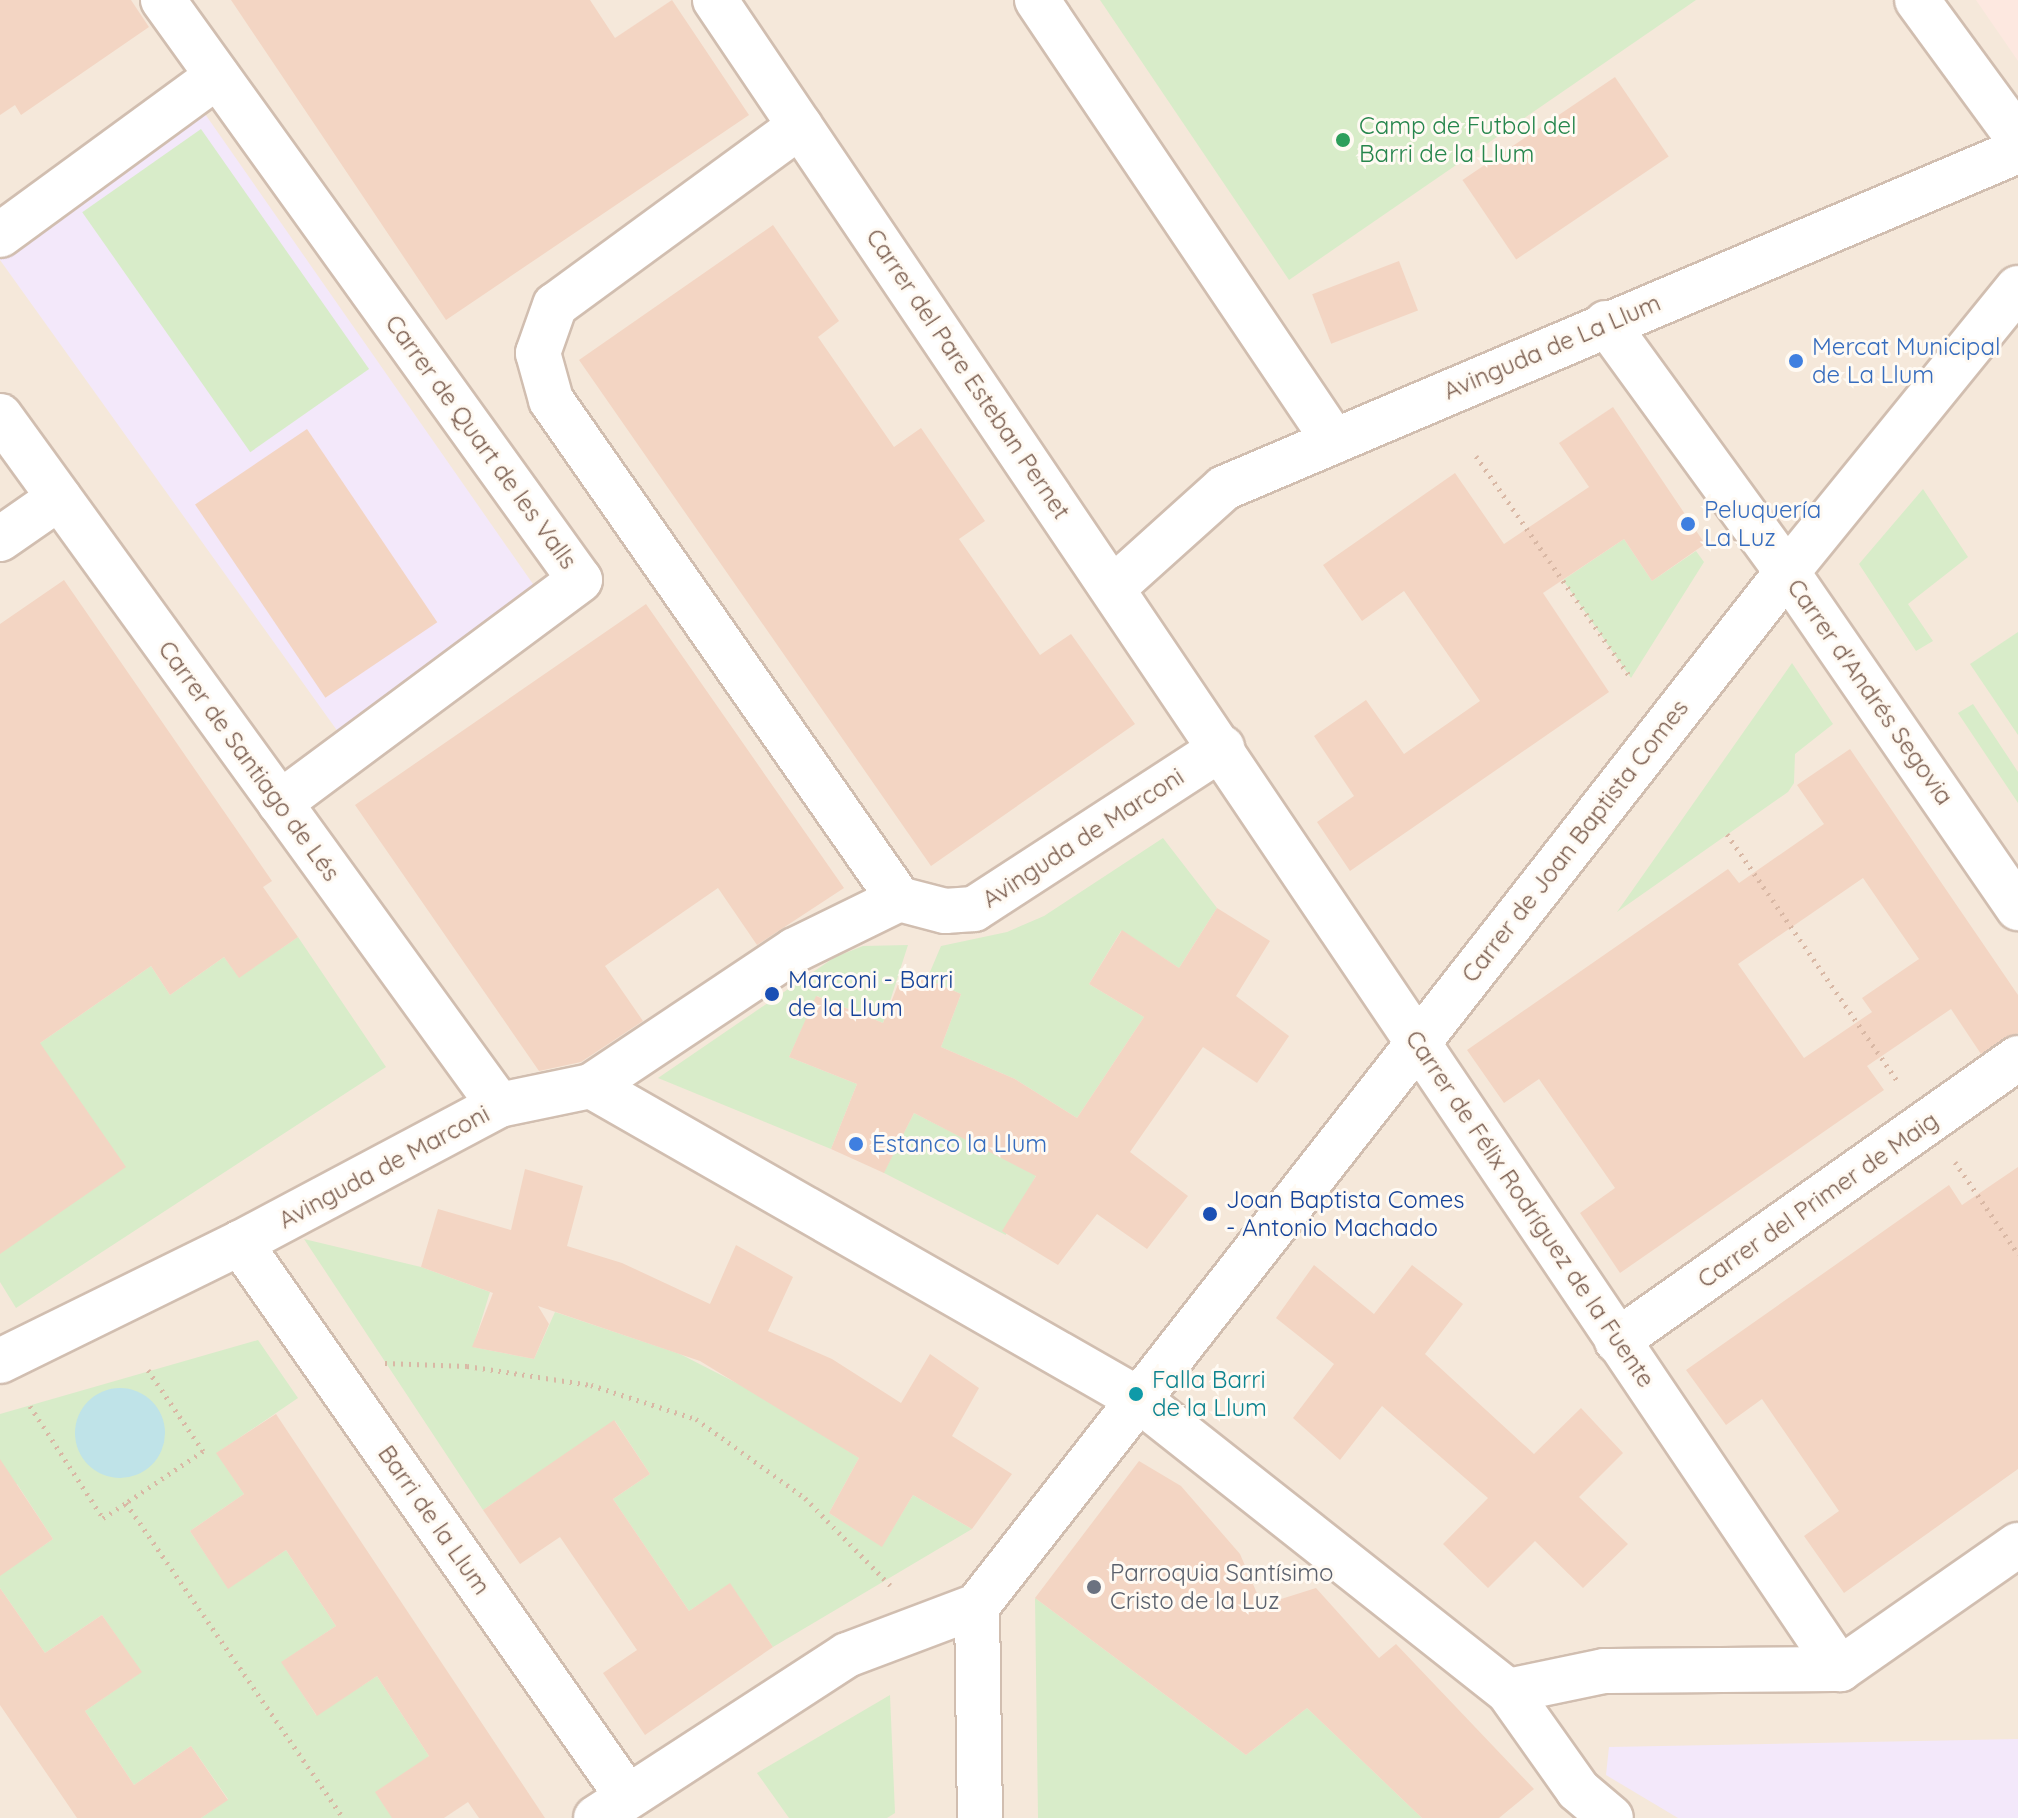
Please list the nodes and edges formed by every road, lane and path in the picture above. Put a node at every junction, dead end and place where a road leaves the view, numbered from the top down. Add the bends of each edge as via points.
1 (163, 0) edge
2 (715, 0) edge
3 (1037, 0) edge
4 (1917, 0) edge
5 (217, 76) junction
6 (800, 126) junction
7 (2018, 138) edge
8 (2018, 151) edge
9 (0, 235) edge
10 (2018, 288) edge
11 (1606, 323) junction
12 (0, 416) edge
13 (1334, 441) junction
14 (1476, 456) dead end
15 (59, 498) junction
16 (0, 539) edge
17 (1787, 572) junction
18 (1113, 588) junction
19 (1631, 678) dead end
20 (1222, 748) junction
21 (280, 803) junction
22 (1727, 834) dead end
23 (899, 899) junction
24 (2018, 908) edge
25 (1418, 1041) junction
26 (2018, 1058) edge
27 (591, 1086) junction
28 (1902, 1087) dead end
29 (499, 1105) junction
30 (1950, 1155) dead end
31 (240, 1243) junction
32 (2018, 1254) edge
33 (1617, 1341) junction
34 (0, 1361) edge
35 (381, 1363) dead end
36 (148, 1370) dead end
37 (1138, 1399) junction
38 (30, 1406) dead end
39 (126, 1503) junction
40 (2018, 1545) edge
41 (899, 1594) dead end
42 (977, 1606) junction
43 (1840, 1669) junction
44 (1508, 1691) junction
45 (611, 1807) edge
46 (343, 1818) edge
47 (980, 1818) edge
48 (1611, 1818) edge

1 - 5 street, Carrer de Quart de les Valls
2 - 6 street, Carrer del Pare Esteban Pernet
3 - 13 street
4 - 7 street
5 - 9 street
5 - 21 street, Carrer de Quart de les Valls via 580,580
6 - 18 street, Carrer del Pare Esteban Pernet
6 - 23 street via 555,305 538,353 551,400
8 - 11 street, Avinguda de La Llum
10 - 17 street, Carrer de Joan Baptista Comes
11 - 13 street, Avinguda de La Llum
11 - 17 street, Carrer d'Andrés Segovia
12 - 15 street, Carrer de Santiago de Lés
13 - 18 street, Avinguda de La Llum via 1224,488
14 - 19 path
15 - 16 street
15 - 21 street, Carrer de Santiago de Lés
17 - 24 street, Carrer d'Andrés Segovia
17 - 25 street, Carrer de Joan Baptista Comes
18 - 20 street, Carrer del Pare Esteban Pernet
20 - 23 street, Avinguda de Marconi via 974,909 945,911
20 - 25 street, Carrer de Félix Rodríguez de la Fuente
21 - 29 street, Carrer de Santiago de Lés
22 - 28 path
23 - 27 street, Avinguda de Marconi via 795,950
25 - 33 street, Carrer de Félix Rodríguez de la Fuente
25 - 37 street, Carrer de Joan Baptista Comes
26 - 33 street, Carrer del Primer de Maig
27 - 29 street, Avinguda de Marconi
27 - 37 street
29 - 31 street, Avinguda de Marconi
30 - 32 path
31 - 34 street, Avinguda de Marconi
31 - 45 street, Barri de la Llum
33 - 43 street, Carrer de Félix Rodríguez de la Fuente
35 - 41 path via 467,1366 591,1385 696,1419 805,1498
36 - 39 path via 203,1451
37 - 42 street, Carrer de Joan Baptista Comes
37 - 44 street
38 - 39 path via 103,1518
39 - 46 path
40 - 43 street
42 - 45 street via 847,1655
42 - 47 street
43 - 44 street via 1604,1671
44 - 48 street via 1578,1790

